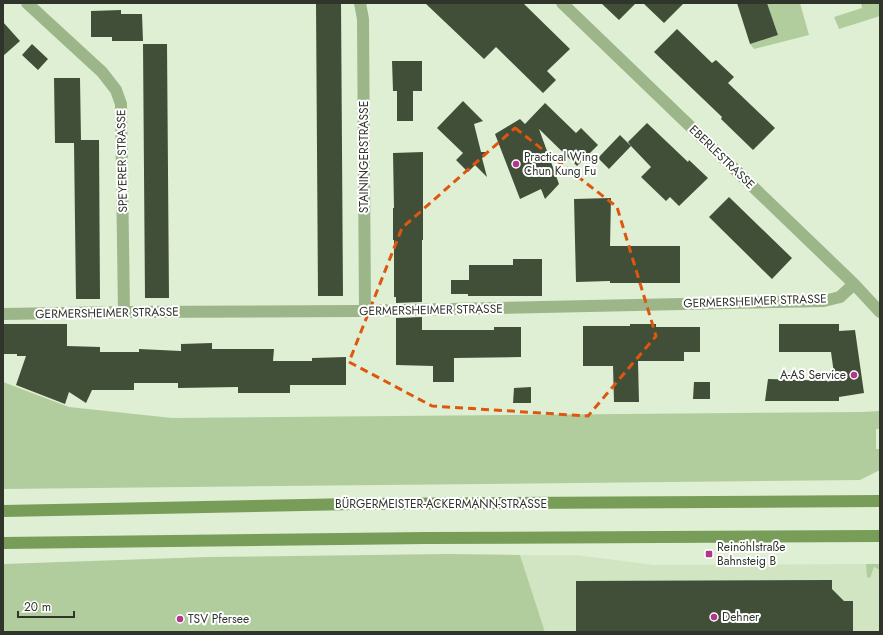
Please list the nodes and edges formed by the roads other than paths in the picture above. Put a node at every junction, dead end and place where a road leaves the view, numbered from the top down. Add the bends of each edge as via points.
1 (27, 3) edge
2 (360, 3) edge
3 (562, 3) edge
4 (854, 284) junction
5 (365, 311) junction
6 (124, 312) junction
7 (880, 312) edge
8 (3, 314) edge
9 (880, 495) edge
10 (880, 501) edge
11 (864, 502) junction
12 (3, 511) edge
13 (880, 536) edge
14 (3, 543) edge

1 - 6 street, SPEYERER STRASSE via 102,72 116,90 121,104
2 - 5 street, STAININGERSTRASSE via 363,19
3 - 4 street, EBERLESTRASSE
4 - 5 street, GERMERSHEIMER STRASSE via 840,297 824,301
4 - 7 street, EBERLESTRASSE
5 - 6 street, GERMERSHEIMER STRASSE
6 - 8 street, GERMERSHEIMER STRASSE
9 - 11 street
10 - 11 main road, BÜRGERMEISTER-ACKERMANN-STRASSE
11 - 12 main road, BÜRGERMEISTER-ACKERMANN-STRASSE via 361,504
13 - 14 main road

